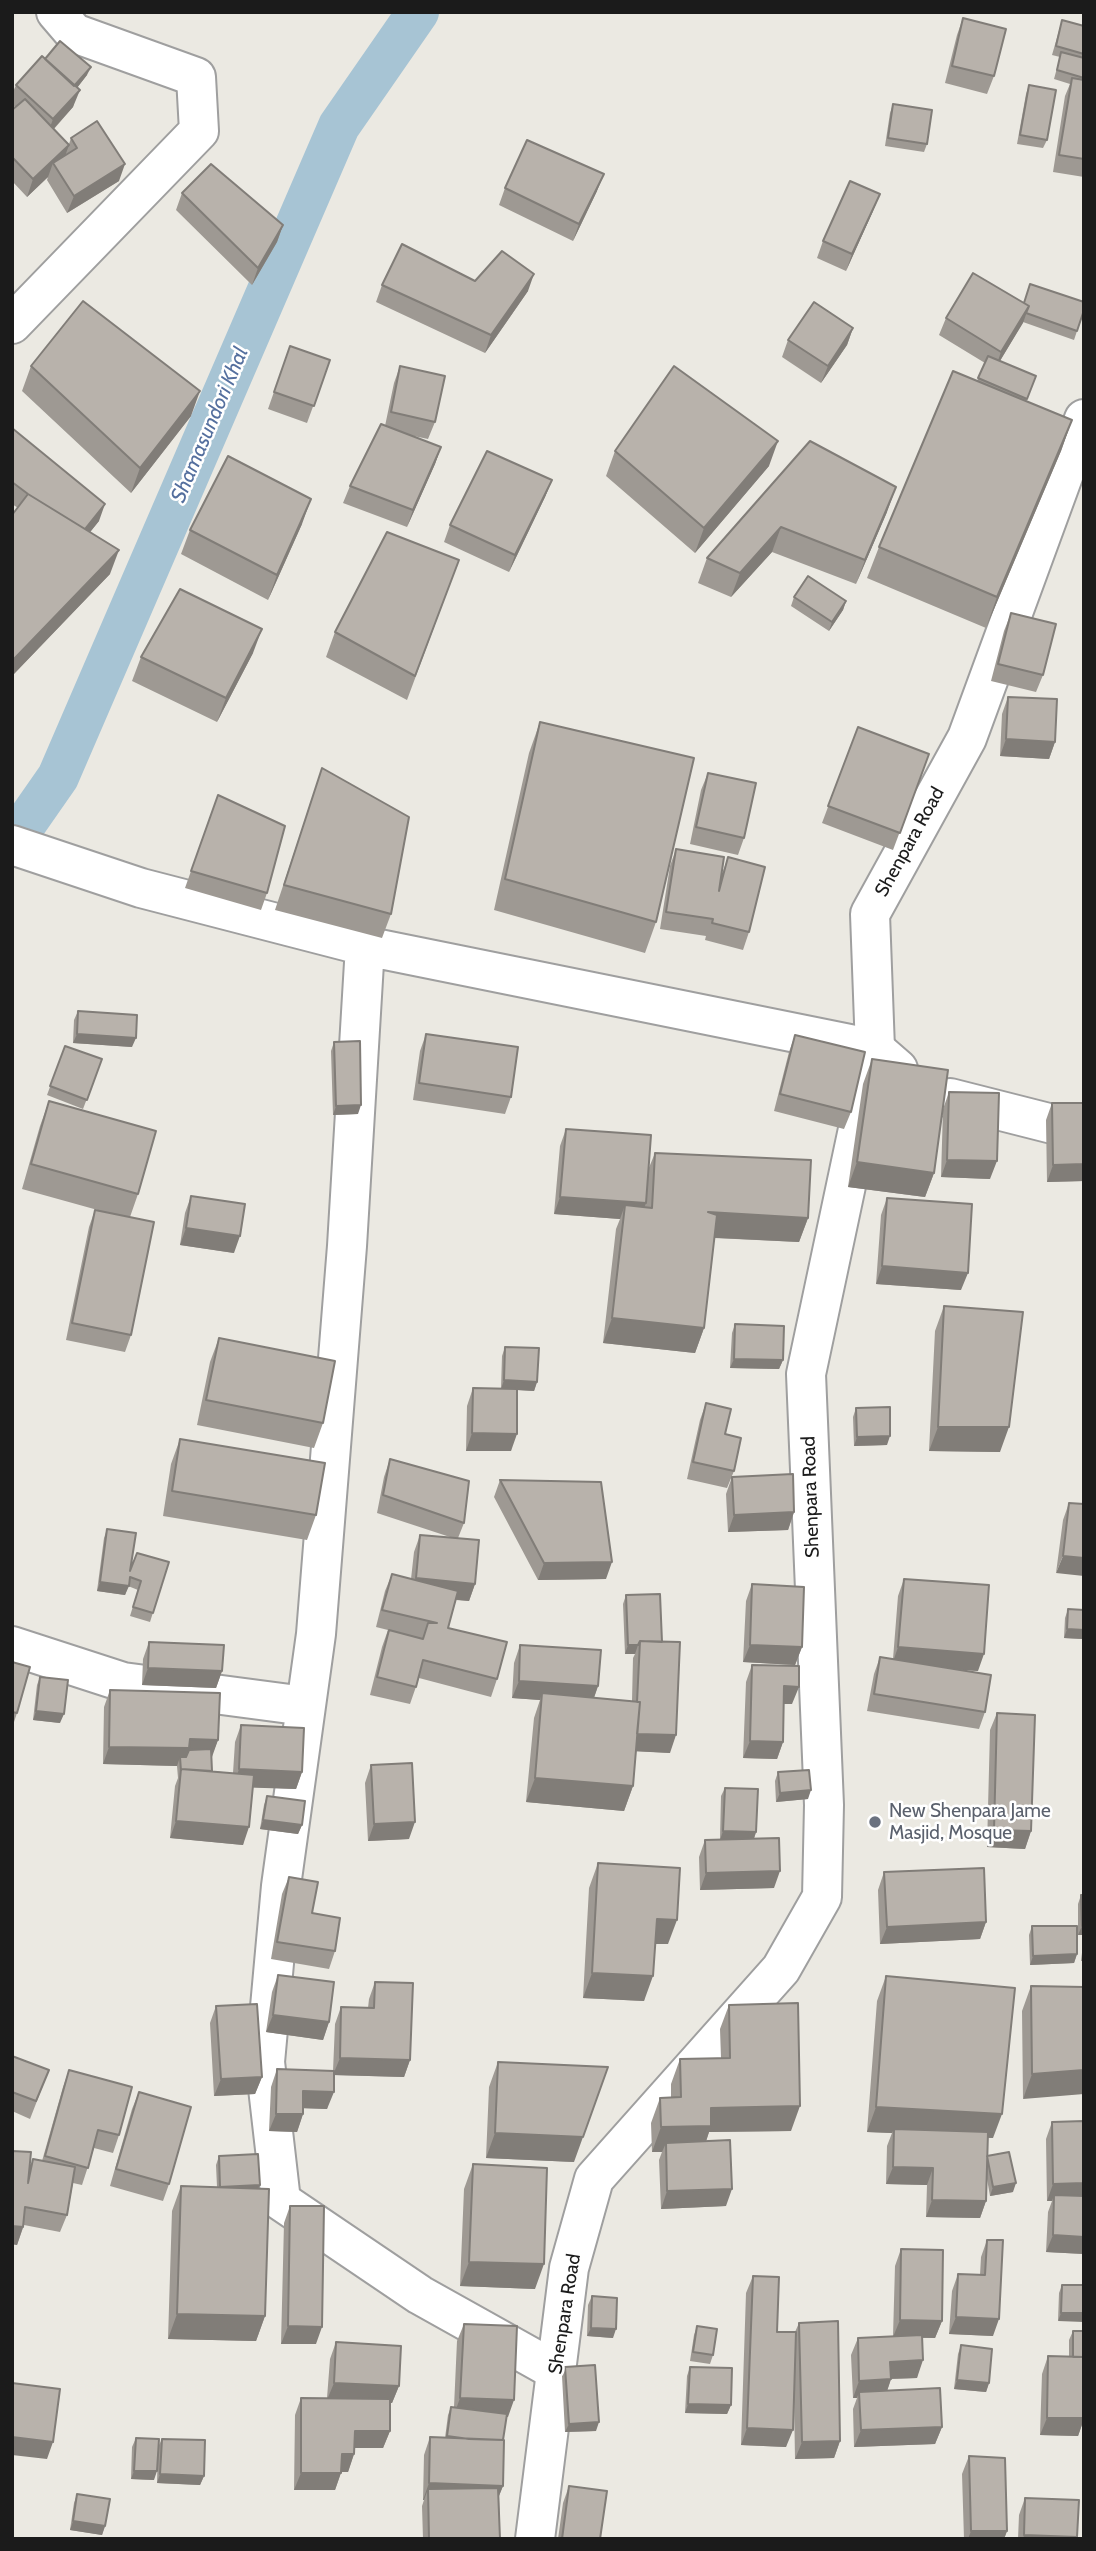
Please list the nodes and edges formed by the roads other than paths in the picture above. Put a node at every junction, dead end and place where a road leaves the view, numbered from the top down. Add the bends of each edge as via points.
1 (72, 19) edge
2 (12, 324) edge
3 (1084, 419) edge
4 (12, 845) edge
5 (365, 946) junction
6 (875, 1049) junction
7 (1084, 1132) edge
8 (12, 1646) edge
9 (306, 1706) junction
10 (556, 2371) junction
11 (535, 2539) edge

1 - 2 street via 196,77 199,131
3 - 6 street, Shenpara Road via 967,738 870,914
4 - 5 street via 141,888
5 - 6 street
5 - 9 street via 346,1260 316,1634
6 - 7 street via 925,1092
6 - 10 street, Shenpara Road via 806,1374 824,1805 822,1898 781,1969 594,2179 569,2268
8 - 9 street via 123,1682
9 - 10 street via 281,1886 265,2063 281,2201 420,2295
10 - 11 street, Shenpara Road

